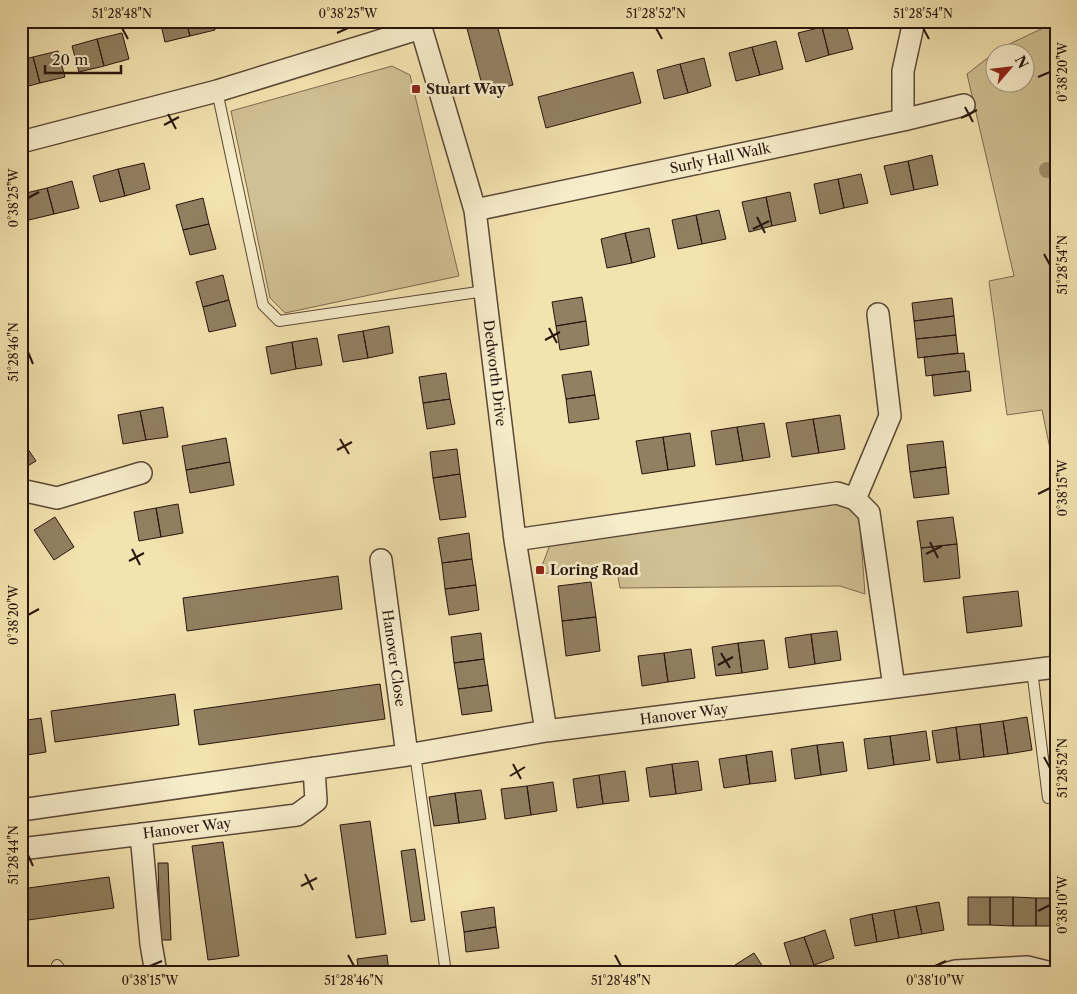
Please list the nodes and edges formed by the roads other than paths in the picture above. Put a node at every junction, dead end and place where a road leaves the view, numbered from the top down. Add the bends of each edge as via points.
1 (914, 21) edge
2 (420, 25) edge
3 (217, 91) junction
4 (964, 106) dead end
5 (903, 120) junction
6 (21, 142) edge
7 (475, 210) junction
8 (485, 291) junction
9 (878, 314) dead end
10 (141, 473) dead end
11 (21, 490) edge
12 (855, 499) junction
13 (516, 540) junction
14 (381, 560) dead end
15 (1056, 667) edge
16 (1032, 670) junction
17 (894, 687) junction
18 (546, 731) junction
19 (411, 754) junction
20 (314, 768) junction
21 (1048, 798) dead end
22 (21, 810) edge
23 (140, 834) junction
24 (21, 849) edge
25 (156, 973) edge
26 (446, 973) edge
27 (948, 973) edge
28 (1051, 973) edge

1 - 5 street via 903,71
2 - 3 street
2 - 7 street, Dedworth Drive
3 - 6 street
3 - 8 lane via 263,306 279,320
4 - 5 street, Surly Hall Walk
5 - 7 street, Surly Hall Walk
7 - 8 street, Dedworth Drive
8 - 13 street, Dedworth Drive
9 - 12 street via 890,416
10 - 11 street via 57,498
12 - 13 street via 837,493
12 - 17 street via 869,513
13 - 18 street, Dedworth Drive
14 - 19 street, Hanover Close
15 - 16 street, Hanover Way
16 - 17 street, Hanover Way
16 - 21 lane
17 - 18 street, Hanover Way
18 - 19 street, Hanover Way
19 - 20 street, Hanover Way
19 - 26 lane
20 - 22 street, Hanover Way
20 - 23 street, Hanover Way via 316,801 298,814
23 - 24 street, Hanover Way
23 - 25 street
27 - 28 street via 1027,967

